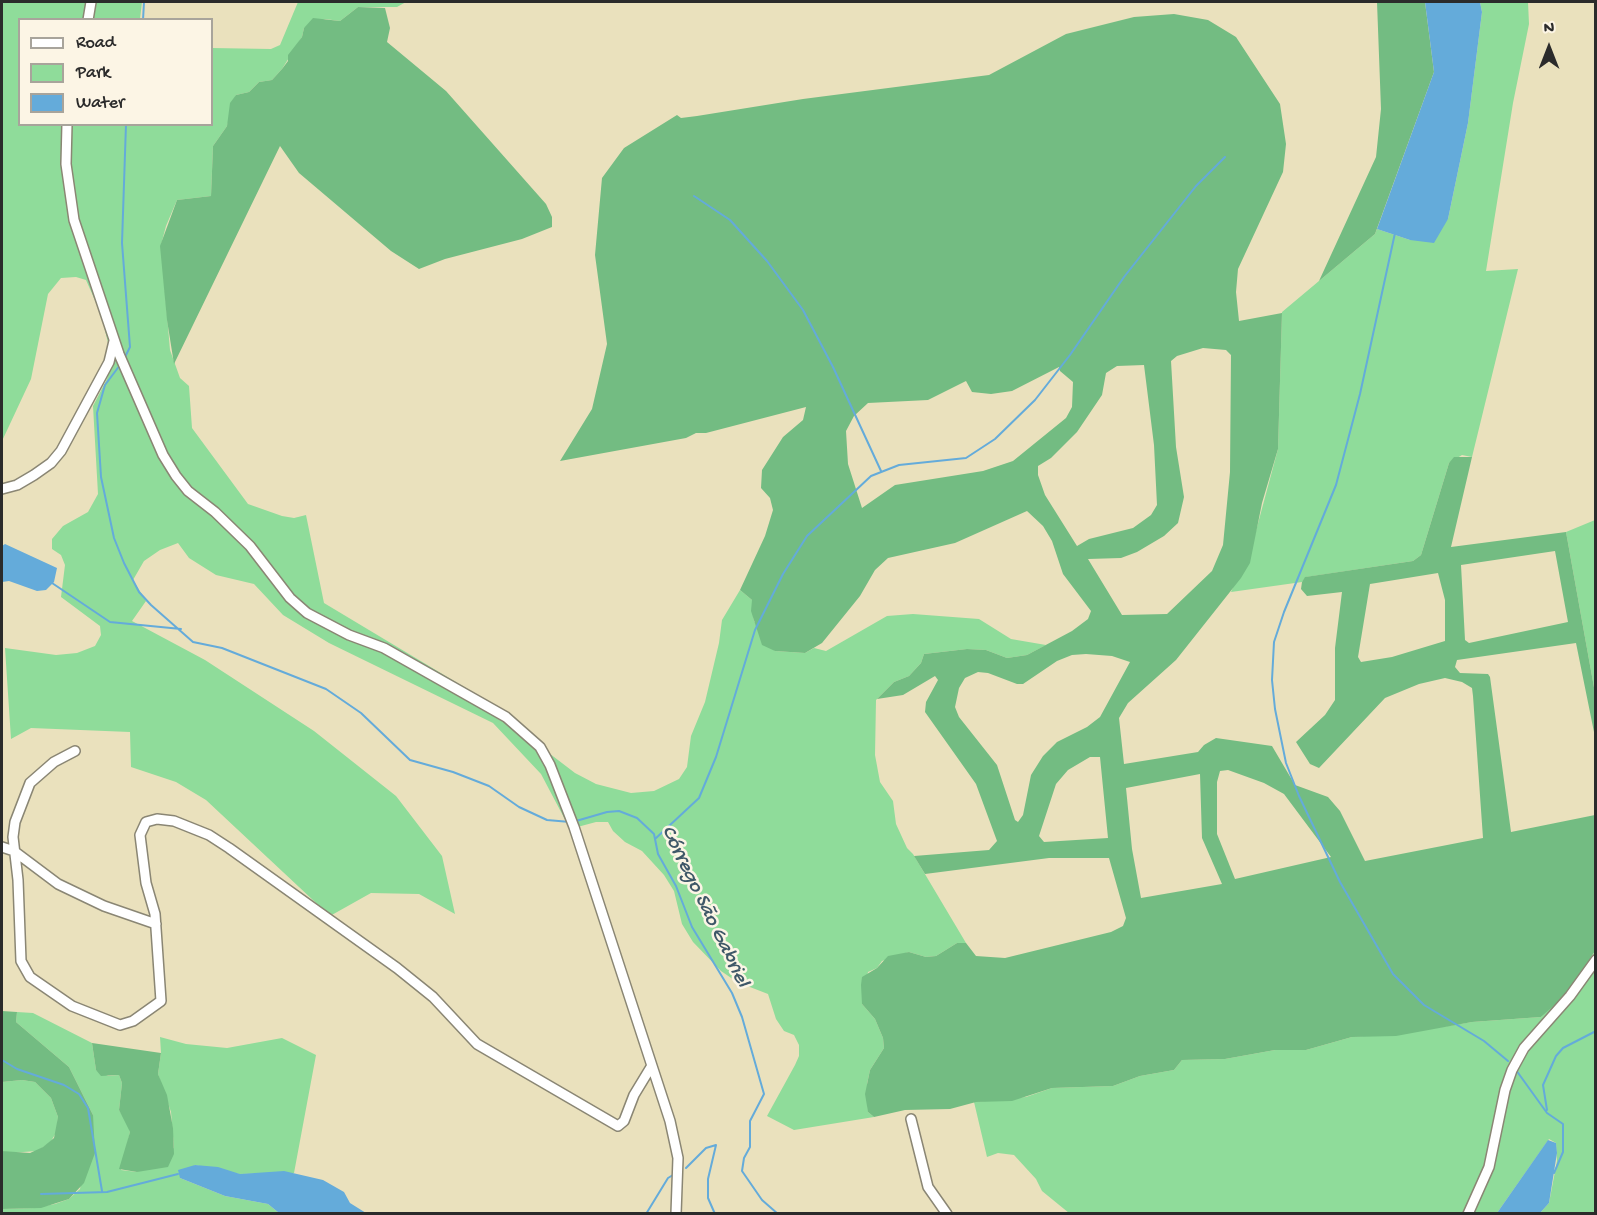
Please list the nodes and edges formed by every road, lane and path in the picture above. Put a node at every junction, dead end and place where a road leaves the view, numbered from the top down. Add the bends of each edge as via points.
1 (91, 2) edge
2 (88, 18) edge
3 (67, 126) edge
4 (114, 341) junction
5 (2, 489) edge
6 (75, 751) dead end
7 (2, 846) edge
8 (14, 851) junction
9 (156, 924) junction
10 (1596, 960) edge
11 (651, 1068) junction
12 (911, 1119) dead end
13 (676, 1214) edge
14 (947, 1214) edge
15 (1468, 1214) edge

1 - 2 street
3 - 4 street via 66,164 74,220
4 - 5 street via 109,362 61,451 34,475
4 - 11 street via 163,455 176,476 250,546 290,598 326,625 384,648 506,717 540,747 573,822
6 - 8 street via 54,762 30,783 15,822
7 - 8 street
8 - 9 street via 58,884
8 - 9 street via 21,962 30,977 72,1006 120,1025 158,1004 163,993
9 - 11 street via 140,835 146,822 158,819 209,835 236,852 416,983 477,1044 618,1126
10 - 15 street via 1524,1048 1512,1070 1489,1167
11 - 13 street via 678,1158
12 - 14 street via 927,1187

